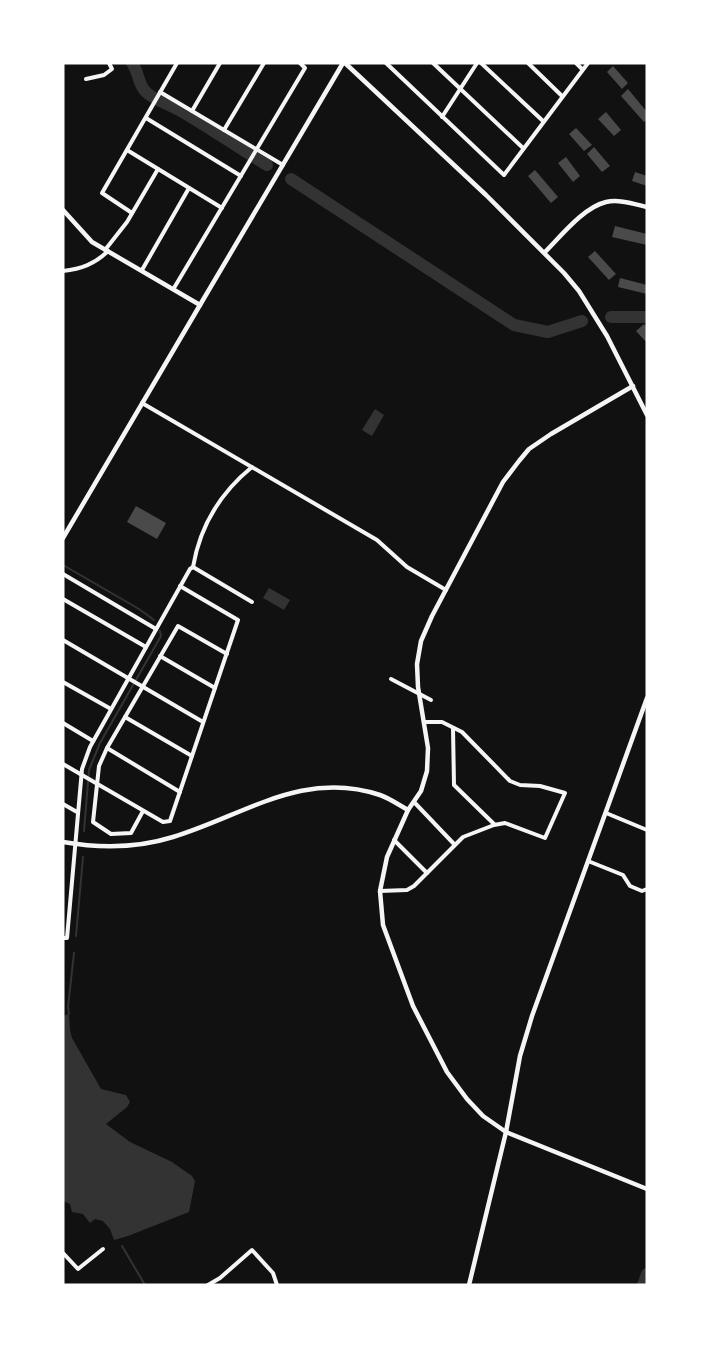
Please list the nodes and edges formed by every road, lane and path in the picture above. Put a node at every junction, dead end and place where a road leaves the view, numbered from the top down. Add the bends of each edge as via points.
1 (109, 63) edge
2 (177, 63) edge
3 (220, 63) edge
4 (264, 63) edge
5 (300, 63) edge
6 (344, 63) edge
7 (386, 63) edge
8 (434, 63) edge
9 (479, 63) edge
10 (528, 63) edge
11 (576, 63) edge
12 (588, 63) edge
13 (582, 69) junction
14 (86, 79) dead end
15 (461, 89) junction
16 (160, 92) junction
17 (562, 96) junction
18 (192, 111) junction
19 (442, 117) junction
20 (146, 118) junction
21 (543, 122) junction
22 (224, 130) junction
23 (523, 148) junction
24 (127, 150) junction
25 (257, 150) junction
26 (283, 165) junction
27 (158, 169) junction
28 (241, 176) junction
29 (189, 188) junction
30 (647, 207) edge
31 (222, 208) junction
32 (63, 210) edge
33 (132, 213) junction
34 (106, 250) junction
35 (545, 252) junction
36 (142, 270) junction
37 (63, 271) edge
38 (174, 288) junction
39 (200, 305) junction
40 (633, 386) junction
41 (142, 403) junction
42 (647, 415) edge
43 (252, 467) junction
44 (63, 538) edge
45 (193, 567) junction
46 (63, 574) edge
47 (180, 586) junction
48 (446, 590) junction
49 (63, 599) edge
50 (252, 602) dead end
51 (156, 629) junction
52 (63, 640) edge
53 (146, 647) junction
54 (227, 654) junction
55 (160, 656) junction
56 (129, 678) junction
57 (391, 679) dead end
58 (63, 681) edge
59 (143, 686) junction
60 (215, 688) junction
61 (647, 698) edge
62 (431, 700) dead end
63 (111, 709) junction
64 (125, 717) junction
65 (203, 722) junction
66 (425, 722) junction
67 (63, 723) edge
68 (453, 728) junction
69 (93, 741) junction
70 (107, 748) junction
71 (192, 756) junction
72 (63, 764) edge
73 (81, 774) junction
74 (96, 783) junction
75 (180, 792) junction
76 (414, 802) junction
77 (63, 804) edge
78 (408, 810) junction
79 (143, 811) junction
80 (77, 812) junction
81 (606, 813) junction
82 (494, 825) junction
83 (647, 830) edge
84 (394, 840) junction
85 (63, 842) edge
86 (75, 844) junction
87 (454, 844) junction
88 (588, 861) junction
89 (427, 873) junction
90 (647, 889) edge
91 (380, 891) junction
92 (63, 938) edge
93 (506, 1131) junction
94 (647, 1189) edge
95 (102, 1249) dead end
96 (63, 1253) edge
97 (208, 1285) edge
98 (277, 1285) edge
99 (469, 1285) edge

1 - 14 street via 112,69 104,75
2 - 16 street
3 - 18 street
4 - 22 street
5 - 25 street via 305,68
6 - 26 street
6 - 35 street
7 - 19 street
8 - 15 street
9 - 15 street
9 - 21 street
10 - 17 street
11 - 13 street
12 - 13 street
13 - 17 street
15 - 19 street
15 - 23 street
16 - 18 street
16 - 20 street
17 - 21 street
18 - 22 street
19 - 23 street via 504,175
20 - 24 street
20 - 28 street
21 - 23 street
22 - 25 street
24 - 27 street
24 - 33 street via 102,193
25 - 26 street
25 - 28 street
26 - 39 street
27 - 29 street
27 - 33 street
28 - 31 street
29 - 31 street
29 - 36 street
30 - 35 street via 606,201 592,207
31 - 38 street
32 - 34 street via 85,235
33 - 34 street
34 - 36 street
34 - 37 street via 96,262
35 - 40 street via 593,312
36 - 38 street
38 - 39 street
39 - 41 street
40 - 42 street
40 - 48 street via 530,449 503,482
41 - 43 street
41 - 44 street
43 - 45 street via 214,509 198,544
43 - 48 street via 377,540 407,567
45 - 47 street
45 - 50 street
46 - 51 street
47 - 51 street
47 - 54 street via 238,620
48 - 66 street via 421,641 417,664
49 - 53 street
51 - 53 street
52 - 56 street
53 - 56 street
54 - 55 street via 178,626
54 - 60 street
55 - 59 street
55 - 60 street
56 - 59 street
56 - 63 street
57 - 62 street
58 - 63 street
59 - 64 street
59 - 65 street
60 - 65 street
61 - 81 street
63 - 69 street
64 - 70 street
64 - 71 street
65 - 71 street
66 - 68 street via 442,722
66 - 76 street via 427,771
67 - 69 street
68 - 82 street via 454,785
68 - 82 street via 462,732 510,781 565,793 545,838 505,823
69 - 73 street
70 - 74 street
70 - 75 street
71 - 75 street
72 - 73 street
73 - 74 street
73 - 80 street
74 - 79 street
74 - 79 street via 93,822 111,834 131,833
75 - 79 street via 170,821 163,822
76 - 78 street
76 - 87 street
77 - 80 street
78 - 84 street
78 - 86 street via 381,795 350,788 312,788 285,794 172,837 141,844
80 - 86 street
81 - 83 street
81 - 88 street
82 - 87 street
84 - 89 street
84 - 91 street
85 - 86 street
86 - 92 street via 67,938
87 - 89 street
88 - 90 street via 623,875 630,886
88 - 93 street via 532,1016
89 - 91 street via 407,890
91 - 93 street via 383,925 428,1038 467,1099 489,1121
93 - 94 street
93 - 99 street
95 - 96 street via 78,1269
97 - 98 street via 252,1250 273,1273

